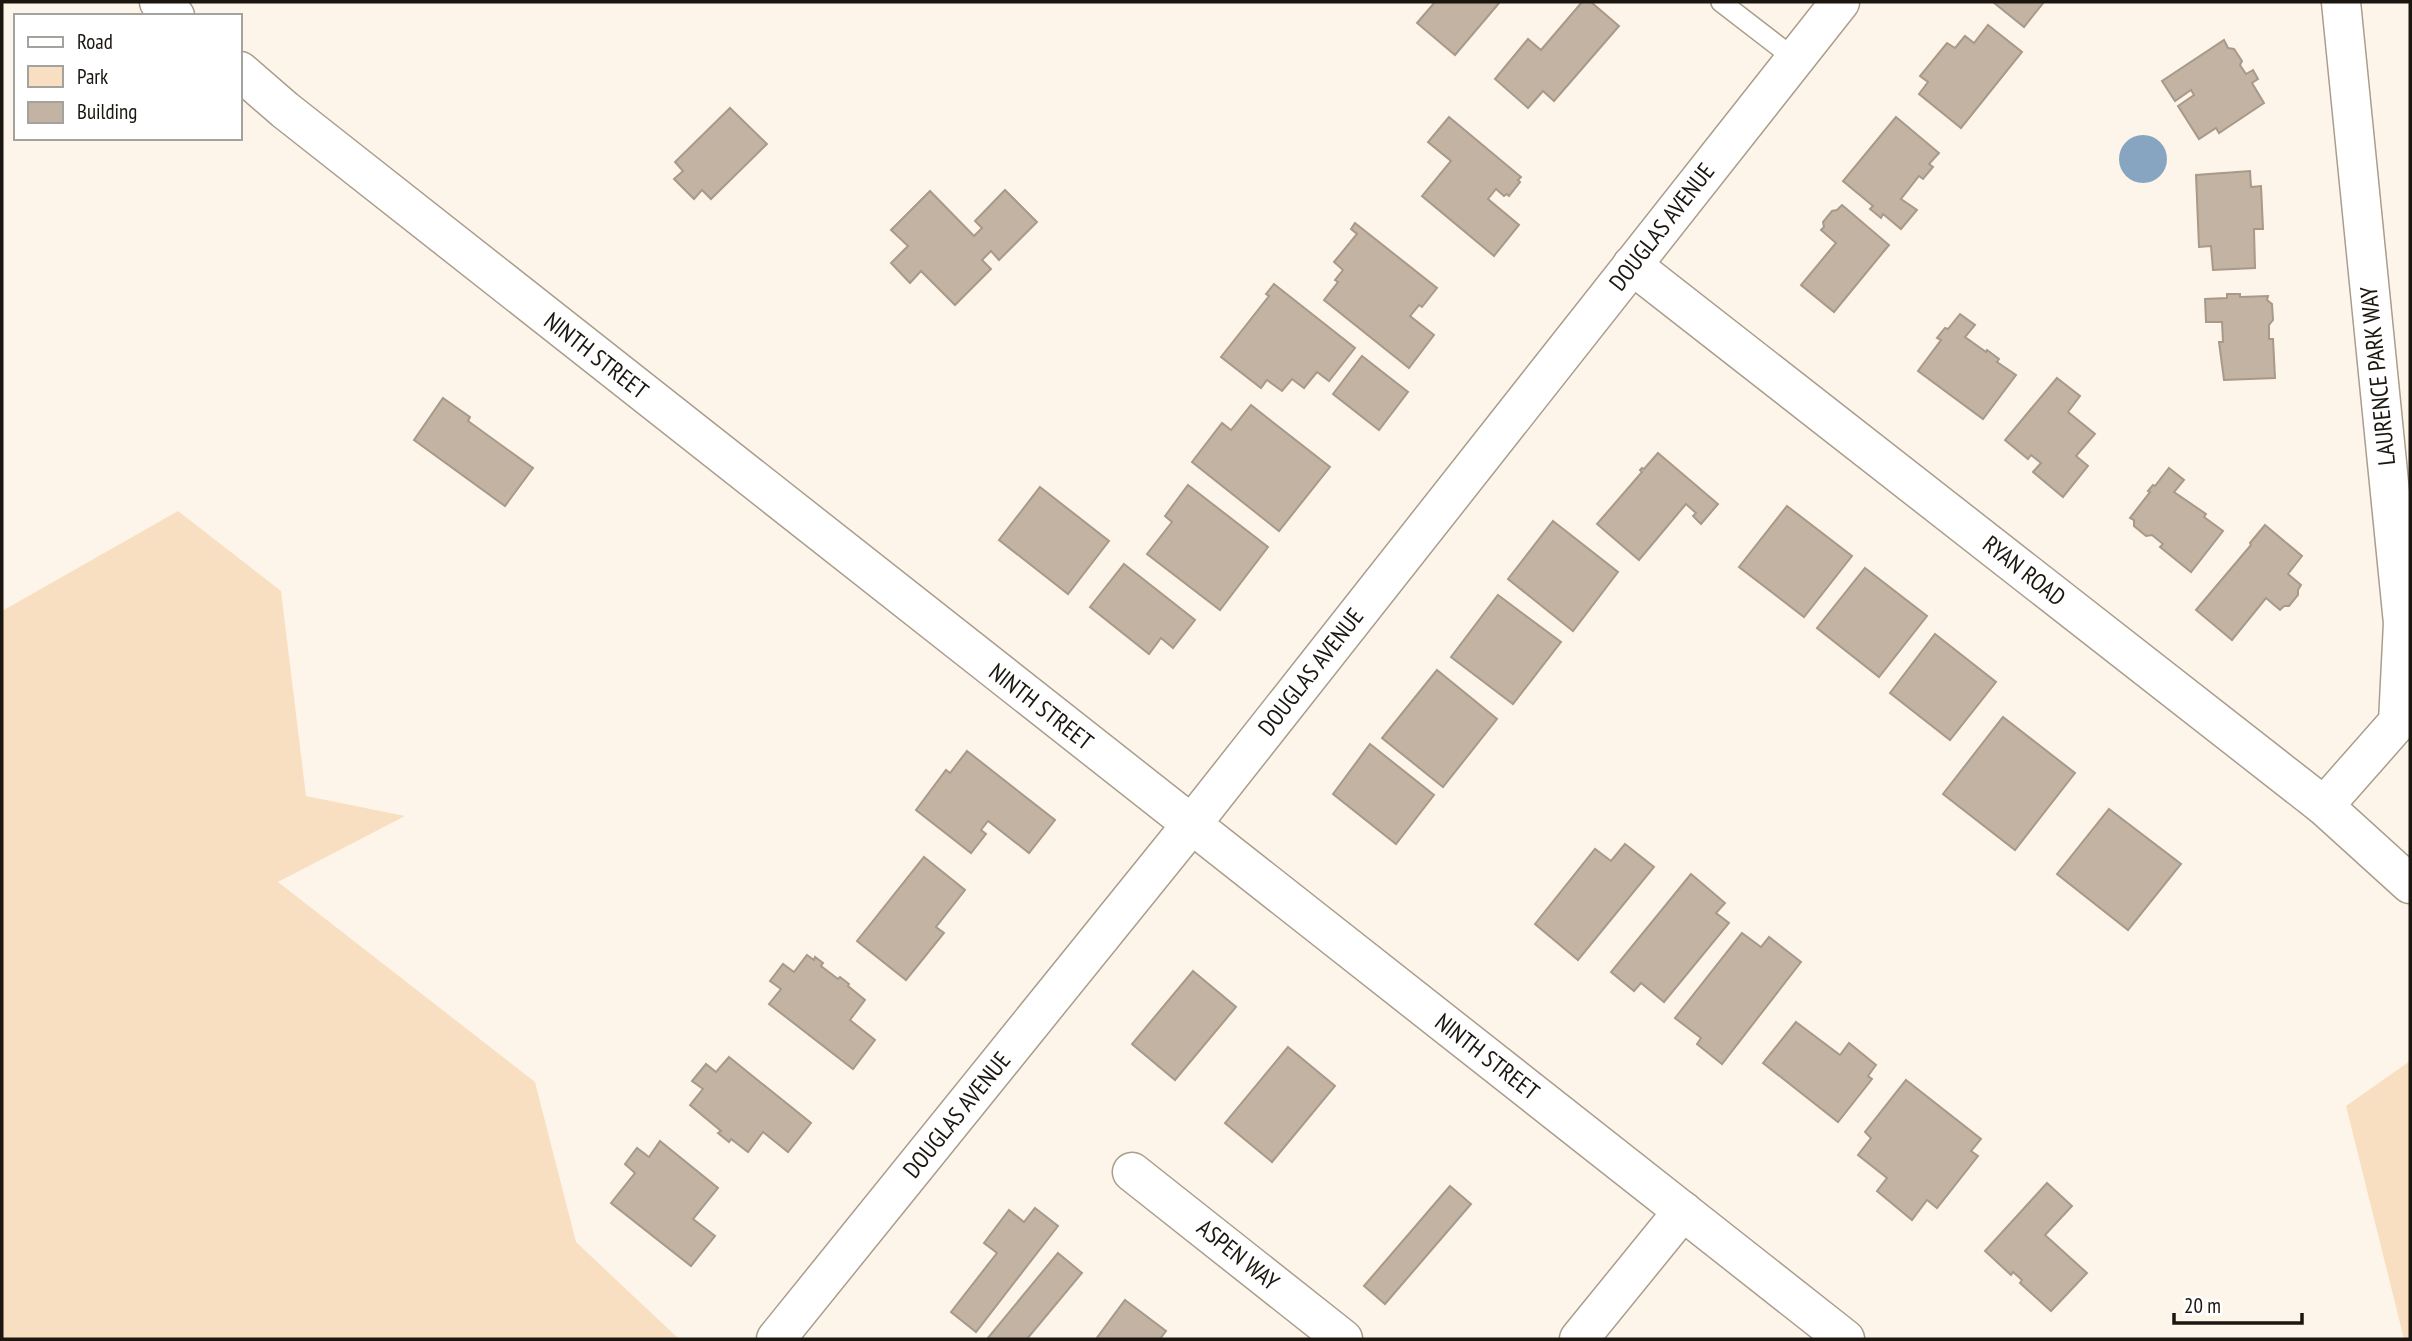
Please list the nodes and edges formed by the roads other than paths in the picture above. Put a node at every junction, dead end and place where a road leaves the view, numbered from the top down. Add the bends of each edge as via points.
1 (159, 2) edge
2 (1721, 2) edge
3 (1840, 2) edge
4 (2341, 2) edge
5 (173, 14) edge
6 (1795, 59) junction
7 (242, 73) edge
8 (1632, 265) junction
9 (2324, 806) junction
10 (1191, 825) junction
11 (2410, 884) edge
12 (1132, 1171) dead end
13 (1683, 1211) junction
14 (776, 1339) edge
15 (1343, 1339) edge
16 (1579, 1339) edge
17 (1845, 1339) edge

1 - 5 street
2 - 6 lane
3 - 6 street, DOUGLAS AVENUE
4 - 9 street, LAURENCE PARK WAY via 2403,623 2398,722
6 - 8 street, DOUGLAS AVENUE
7 - 10 street, NINTH STREET
8 - 9 street, RYAN ROAD
8 - 10 street, DOUGLAS AVENUE
9 - 11 street, RYAN ROAD
10 - 13 street, NINTH STREET
10 - 14 street, DOUGLAS AVENUE
12 - 15 street, ASPEN WAY
13 - 16 street
13 - 17 street, NINTH STREET

